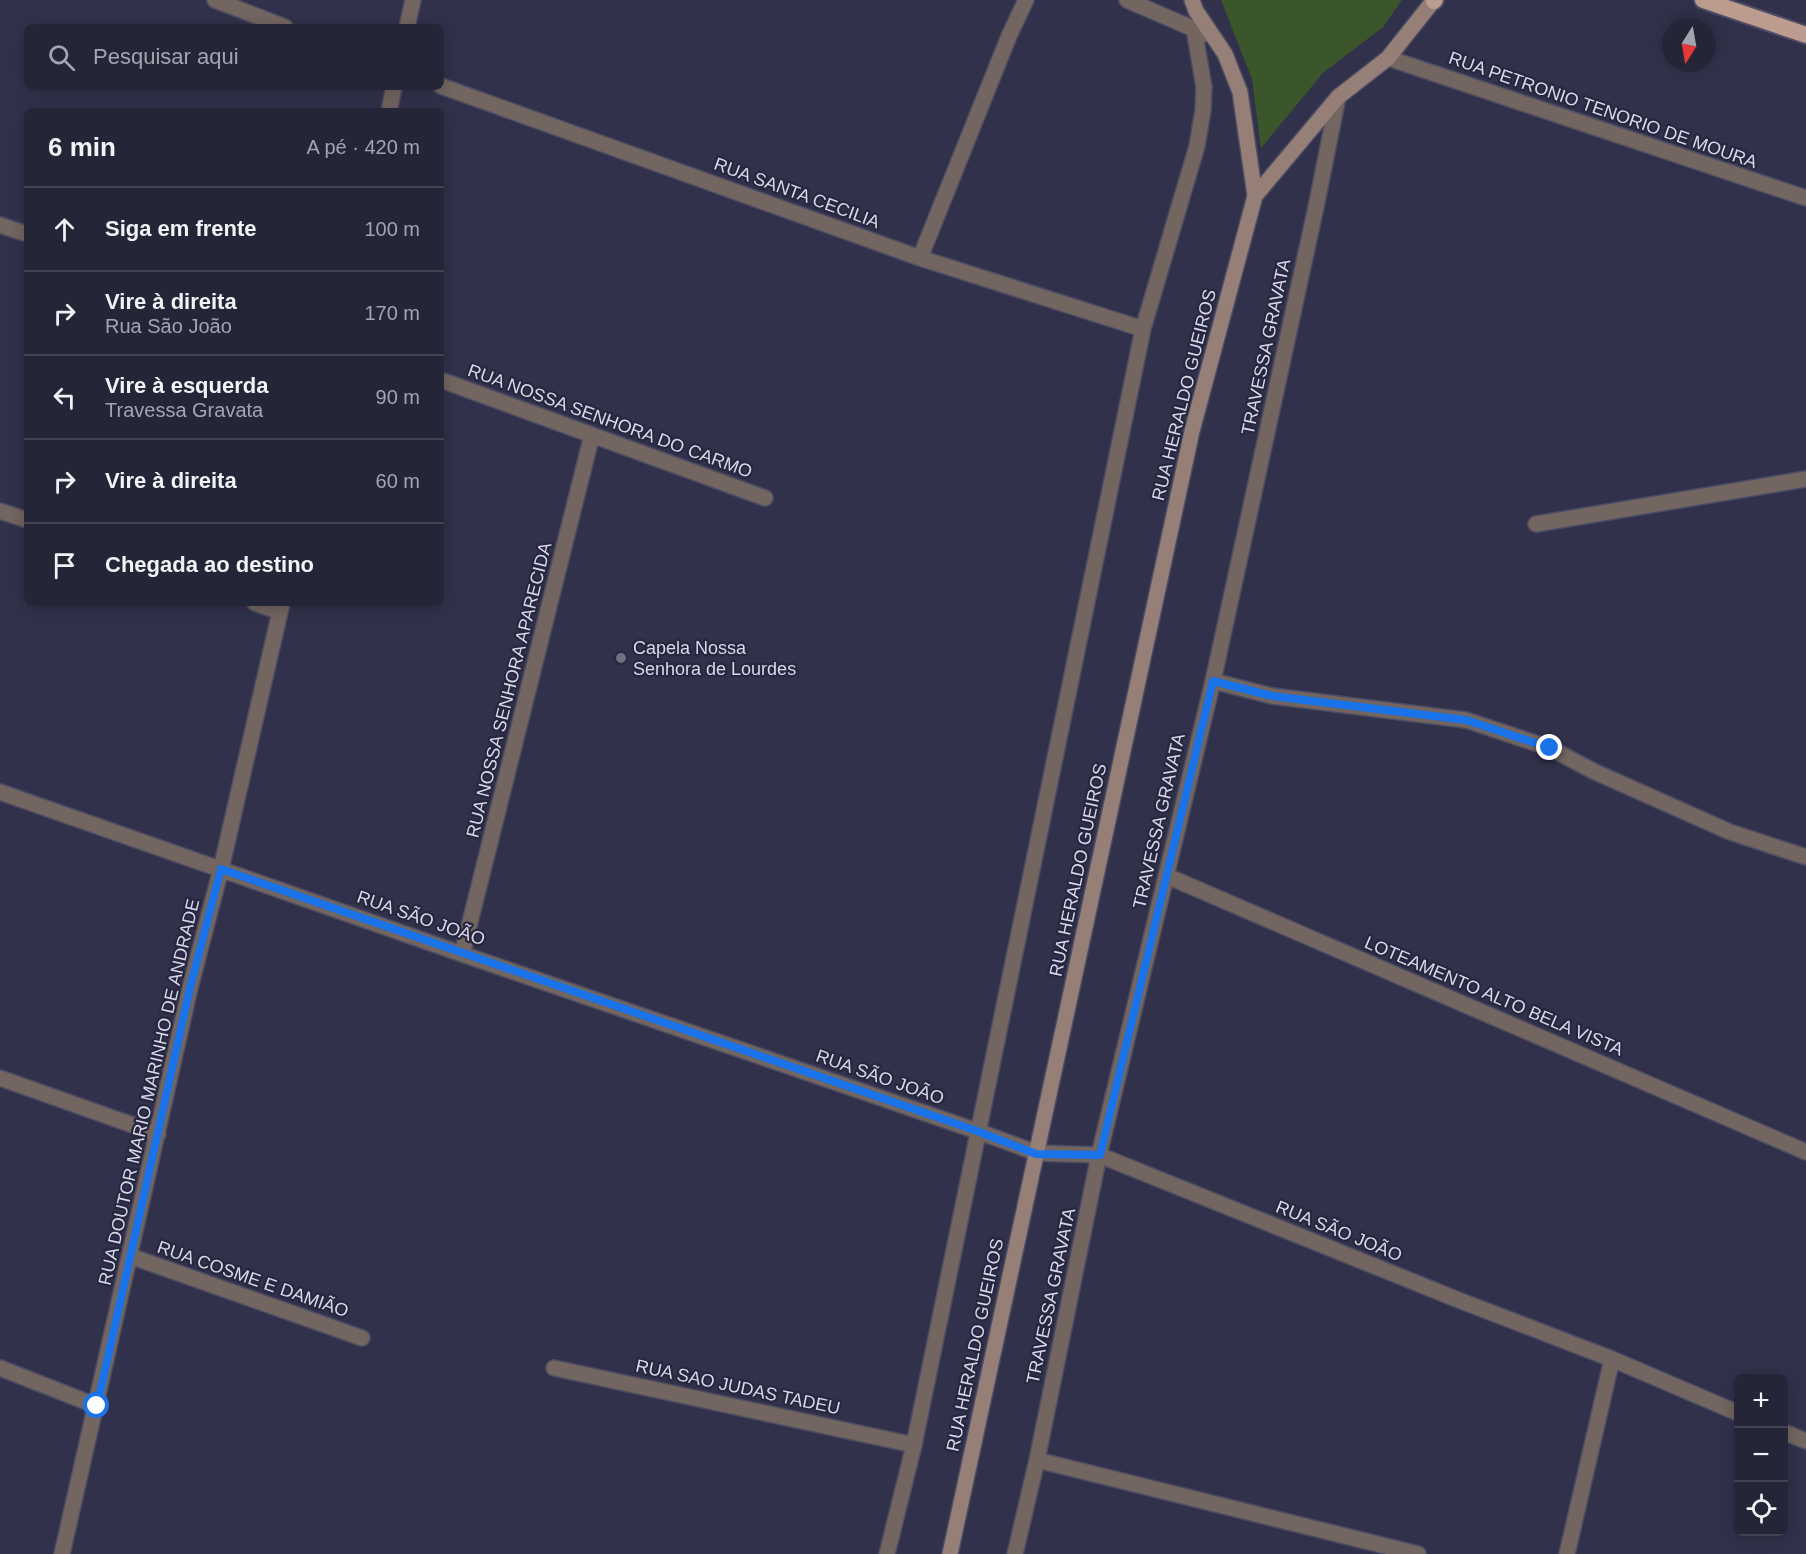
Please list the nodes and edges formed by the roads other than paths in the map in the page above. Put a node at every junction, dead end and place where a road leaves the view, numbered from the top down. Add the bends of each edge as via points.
1 (215, 0) edge
2 (413, 0) edge
3 (1026, 0) edge
4 (1127, 0) edge
5 (1192, 0) edge
6 (1434, 0) edge
7 (1703, 0) edge
8 (277, 24) edge
9 (408, 24) edge
10 (1194, 29) junction
11 (1806, 36) edge
12 (1225, 54) junction
13 (1388, 58) junction
14 (444, 87) edge
15 (393, 90) edge
16 (1338, 97) junction
17 (390, 108) edge
18 (1255, 196) junction
19 (1806, 198) edge
20 (0, 225) edge
21 (24, 233) edge
22 (920, 258) junction
23 (1143, 330) junction
24 (444, 381) edge
25 (592, 435) junction
26 (1806, 478) edge
27 (765, 498) dead end
28 (0, 511) edge
29 (24, 519) edge
30 (1536, 524) dead end
31 (281, 608) edge
32 (1213, 681) junction
33 (0, 792) edge
34 (1806, 857) edge
35 (221, 869) junction
36 (1167, 876) junction
37 (462, 954) junction
38 (0, 1078) edge
39 (977, 1131) junction
40 (158, 1134) junction
41 (1806, 1152) edge
42 (1036, 1154) junction
43 (1100, 1155) junction
44 (130, 1256) junction
45 (362, 1338) dead end
46 (1612, 1359) junction
47 (0, 1368) edge
48 (554, 1368) dead end
49 (97, 1406) junction
50 (1734, 1411) edge
51 (1788, 1434) edge
52 (1806, 1441) edge
53 (914, 1445) junction
54 (1036, 1460) junction
55 (62, 1554) edge
56 (887, 1554) edge
57 (950, 1554) edge
58 (1015, 1554) edge
59 (1418, 1554) edge
60 (1567, 1554) edge

1 - 8 street
2 - 9 street
3 - 22 street
4 - 10 street
5 - 12 main road, RUA HERALDO GUEIROS
6 - 13 main road, RUA HERALDO GUEIROS
7 - 11 highway
10 - 12 street
10 - 23 street via 1204,87 1197,146
12 - 18 main road, RUA HERALDO GUEIROS via 1240,92
13 - 16 main road, RUA HERALDO GUEIROS
13 - 19 street, RUA PETRONIO TENORIO DE MOURA
14 - 22 street, RUA SANTA CECILIA
15 - 17 street
16 - 18 main road, RUA HERALDO GUEIROS
16 - 32 street, TRAVESSA GRAVATA
18 - 42 main road, RUA HERALDO GUEIROS via 1192,431
20 - 21 street
22 - 23 street, RUA SANTA CECILIA
23 - 39 street
24 - 25 street, RUA NOSSA SENHORA DO CARMO
25 - 27 street, RUA NOSSA SENHORA DO CARMO
25 - 37 street, RUA NOSSA SENHORA APARECIDA
26 - 30 street
28 - 29 street
31 - 35 street, RUA DOUTOR MARIO MARINHO DE ANDRADE
32 - 34 street via 1272,696 1466,720 1550,748 1730,832
32 - 36 street, TRAVESSA GRAVATA
33 - 35 street, RUA SÃO JOÃO
35 - 37 street, RUA SÃO JOÃO
35 - 40 street, RUA DOUTOR MARIO MARINHO DE ANDRADE
36 - 41 street, LOTEAMENTO ALTO BELA VISTA
36 - 43 street, TRAVESSA GRAVATA
37 - 39 street, RUA SÃO JOÃO
38 - 40 street
39 - 42 street, RUA SÃO JOÃO
39 - 53 street
40 - 44 street, RUA DOUTOR MARIO MARINHO DE ANDRADE
42 - 43 street, RUA SÃO JOÃO
42 - 57 main road, RUA HERALDO GUEIROS
43 - 46 street, RUA SÃO JOÃO
43 - 54 street, TRAVESSA GRAVATA
44 - 45 street, RUA COSME E DAMIÃO
44 - 49 street, RUA DOUTOR MARIO MARINHO DE ANDRADE
46 - 50 street, RUA SÃO JOÃO
46 - 60 street
47 - 49 street
48 - 53 street, RUA SAO JUDAS TADEU
49 - 55 street, RUA DOUTOR MARIO MARINHO DE ANDRADE
51 - 52 street
53 - 56 street
54 - 58 street, TRAVESSA GRAVATA
54 - 59 street

